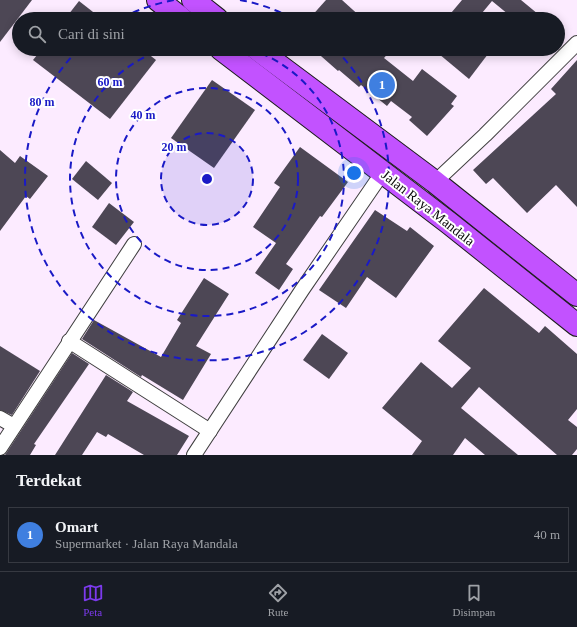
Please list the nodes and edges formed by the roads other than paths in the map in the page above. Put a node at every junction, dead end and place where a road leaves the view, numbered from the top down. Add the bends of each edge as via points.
1 (158, 0) edge
2 (193, 0) edge
3 (173, 12) edge
4 (208, 12) edge
5 (577, 42) edge
6 (565, 54) edge
7 (229, 56) edge
8 (266, 56) edge
9 (563, 56) edge
10 (382, 172) junction
11 (435, 182) junction
12 (464, 206) junction
13 (449, 223) junction
14 (134, 244) dead end
15 (577, 295) edge
16 (577, 325) edge
17 (69, 341) junction
18 (0, 418) edge
19 (14, 426) junction
20 (210, 431) junction
21 (0, 448) edge
22 (194, 455) edge

1 - 3 highway
2 - 4 highway
5 - 6 street
7 - 10 highway, Jalan Raya Mandala
8 - 11 highway, Jalan Raya Mandala
9 - 11 street
10 - 13 highway, Jalan Raya Mandala
10 - 20 street
11 - 12 highway, Jalan Raya Mandala
12 - 13 highway
12 - 15 highway, Jalan Raya Mandala
13 - 16 highway, Jalan Raya Mandala
14 - 17 street
17 - 19 street
17 - 20 street
18 - 19 street
19 - 21 street
20 - 22 street

